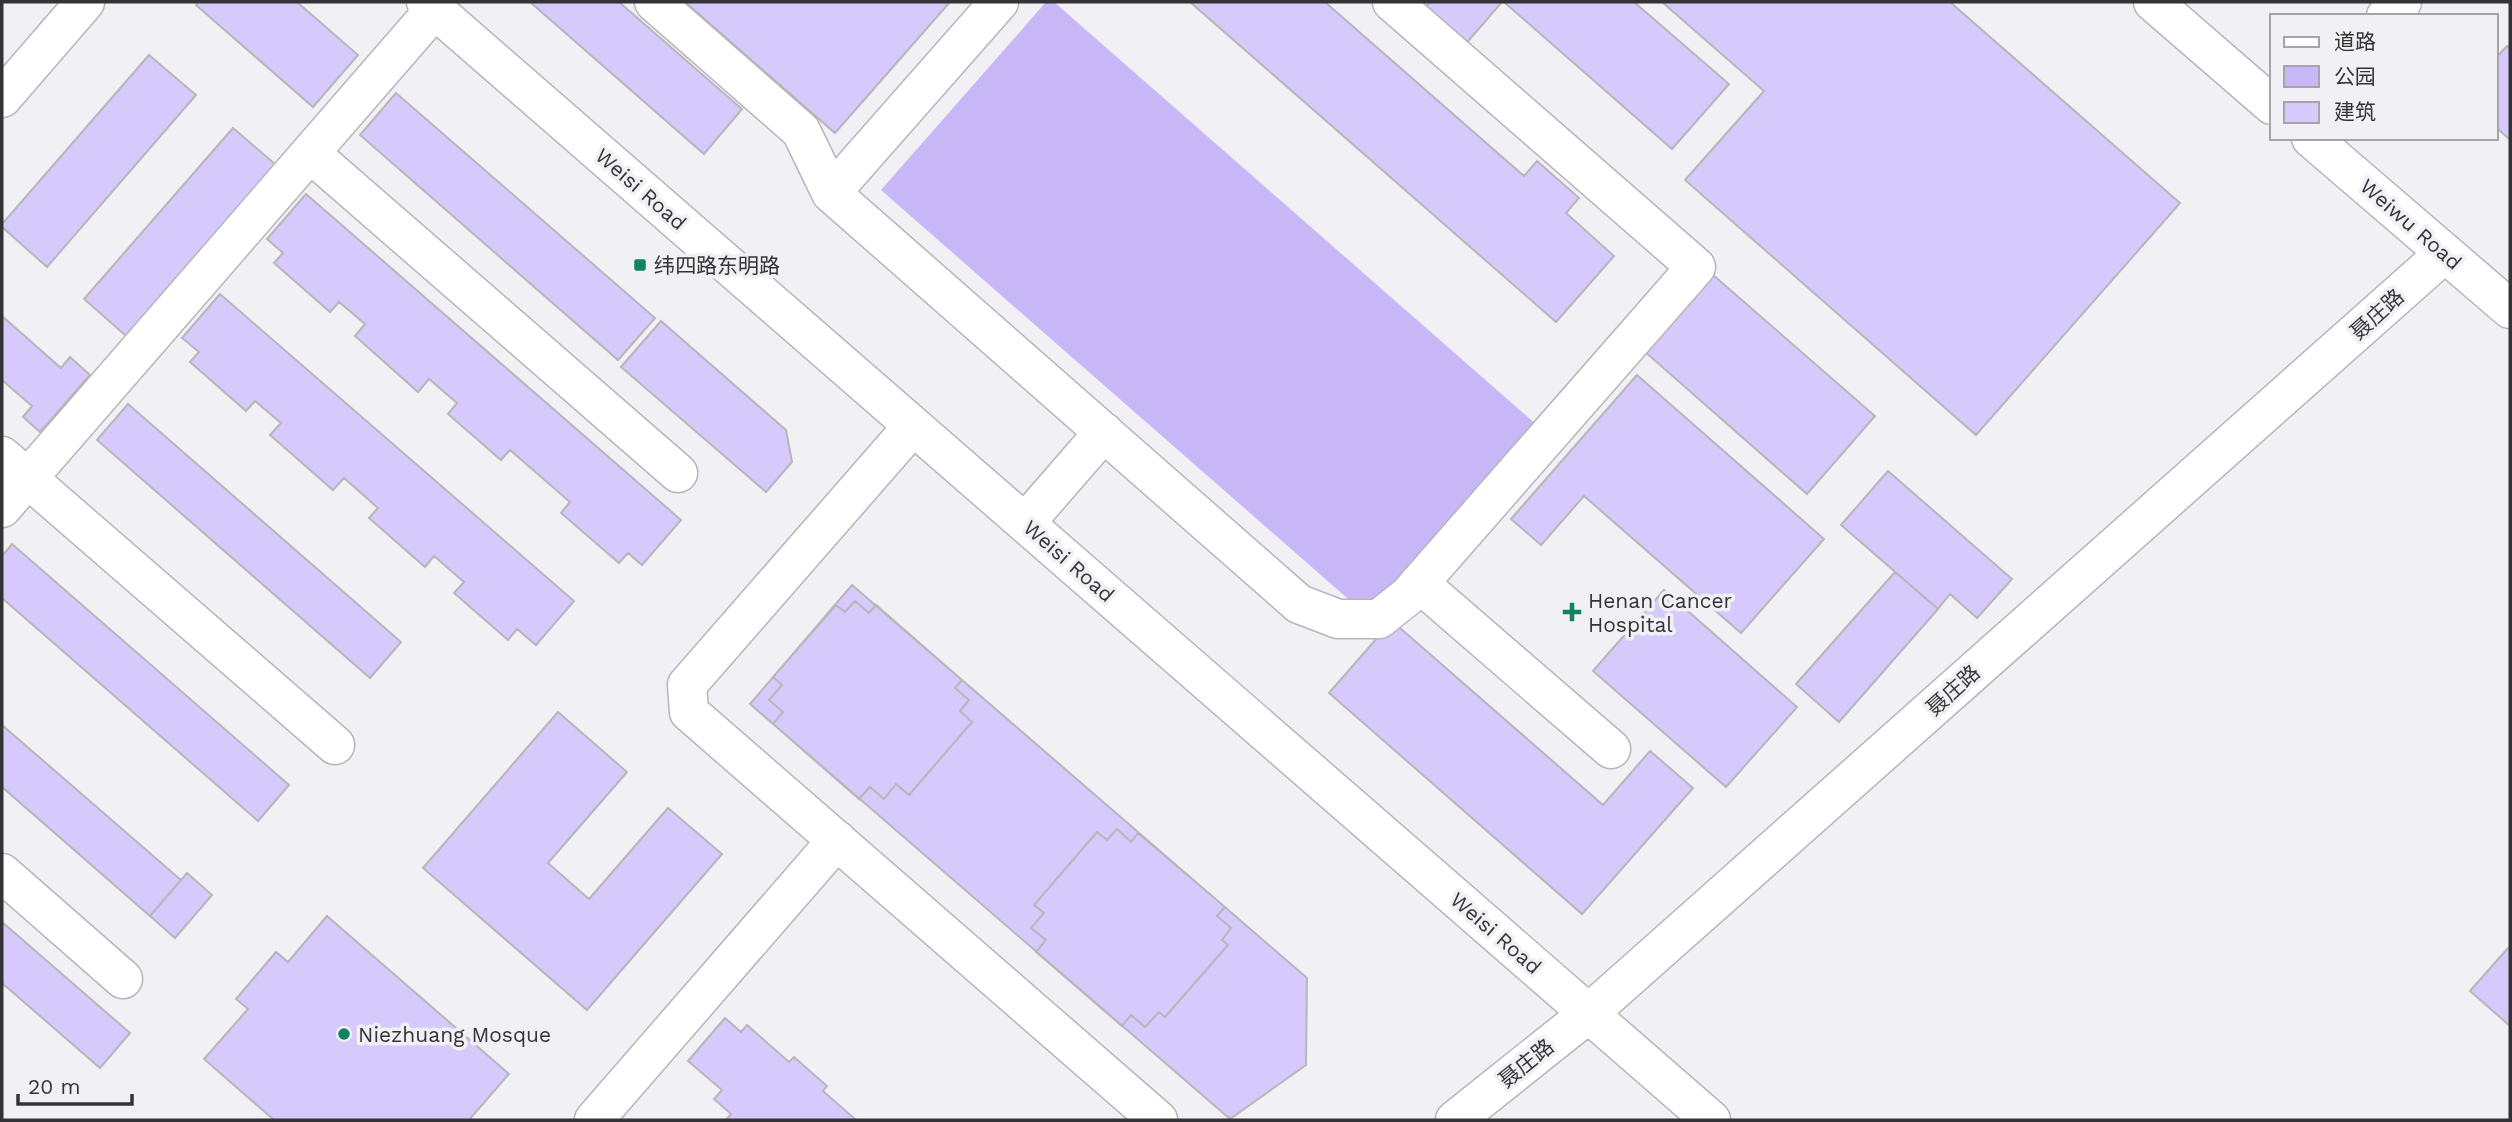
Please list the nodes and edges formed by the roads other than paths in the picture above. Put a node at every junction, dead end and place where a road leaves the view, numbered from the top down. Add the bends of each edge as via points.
1 (85, 2) edge
2 (654, 2) edge
3 (999, 2) edge
4 (1392, 2) edge
5 (2153, 2) edge
6 (2402, 2) edge
7 (431, 6) edge
8 (2388, 14) edge
9 (2, 98) edge
10 (2270, 103) edge
11 (2313, 140) edge
12 (310, 153) junction
13 (831, 193) junction
14 (2445, 253) junction
15 (2510, 309) edge
16 (913, 425) junction
17 (1104, 432) junction
18 (15, 467) edge
19 (678, 473) dead end
20 (2, 508) edge
21 (1025, 523) junction
22 (1419, 583) junction
23 (335, 745) dead end
24 (1611, 749) dead end
25 (837, 841) junction
26 (2, 873) edge
27 (123, 979) dead end
28 (1588, 1014) junction
29 (594, 1120) edge
30 (1158, 1120) edge
31 (1455, 1120) edge
32 (1711, 1120) edge

1 - 9 street
2 - 13 street via 802,131
3 - 13 street
4 - 22 street via 1696,267
5 - 10 street
6 - 8 street
7 - 12 street
7 - 16 street, Weisi Road
11 - 14 street, Weiwu Road
12 - 18 street
12 - 19 street
13 - 17 street
14 - 15 street, Weiwu Road
14 - 28 street, 聂庄路
16 - 21 street, Weisi Road
16 - 25 street via 687,685 689,712
17 - 21 street
17 - 22 street via 1299,604 1338,619 1379,619
18 - 20 street
18 - 23 street
21 - 28 street, Weisi Road
22 - 24 street
25 - 29 street
25 - 30 street
26 - 27 street
28 - 31 street, 聂庄路
28 - 32 street, Weisi Road

